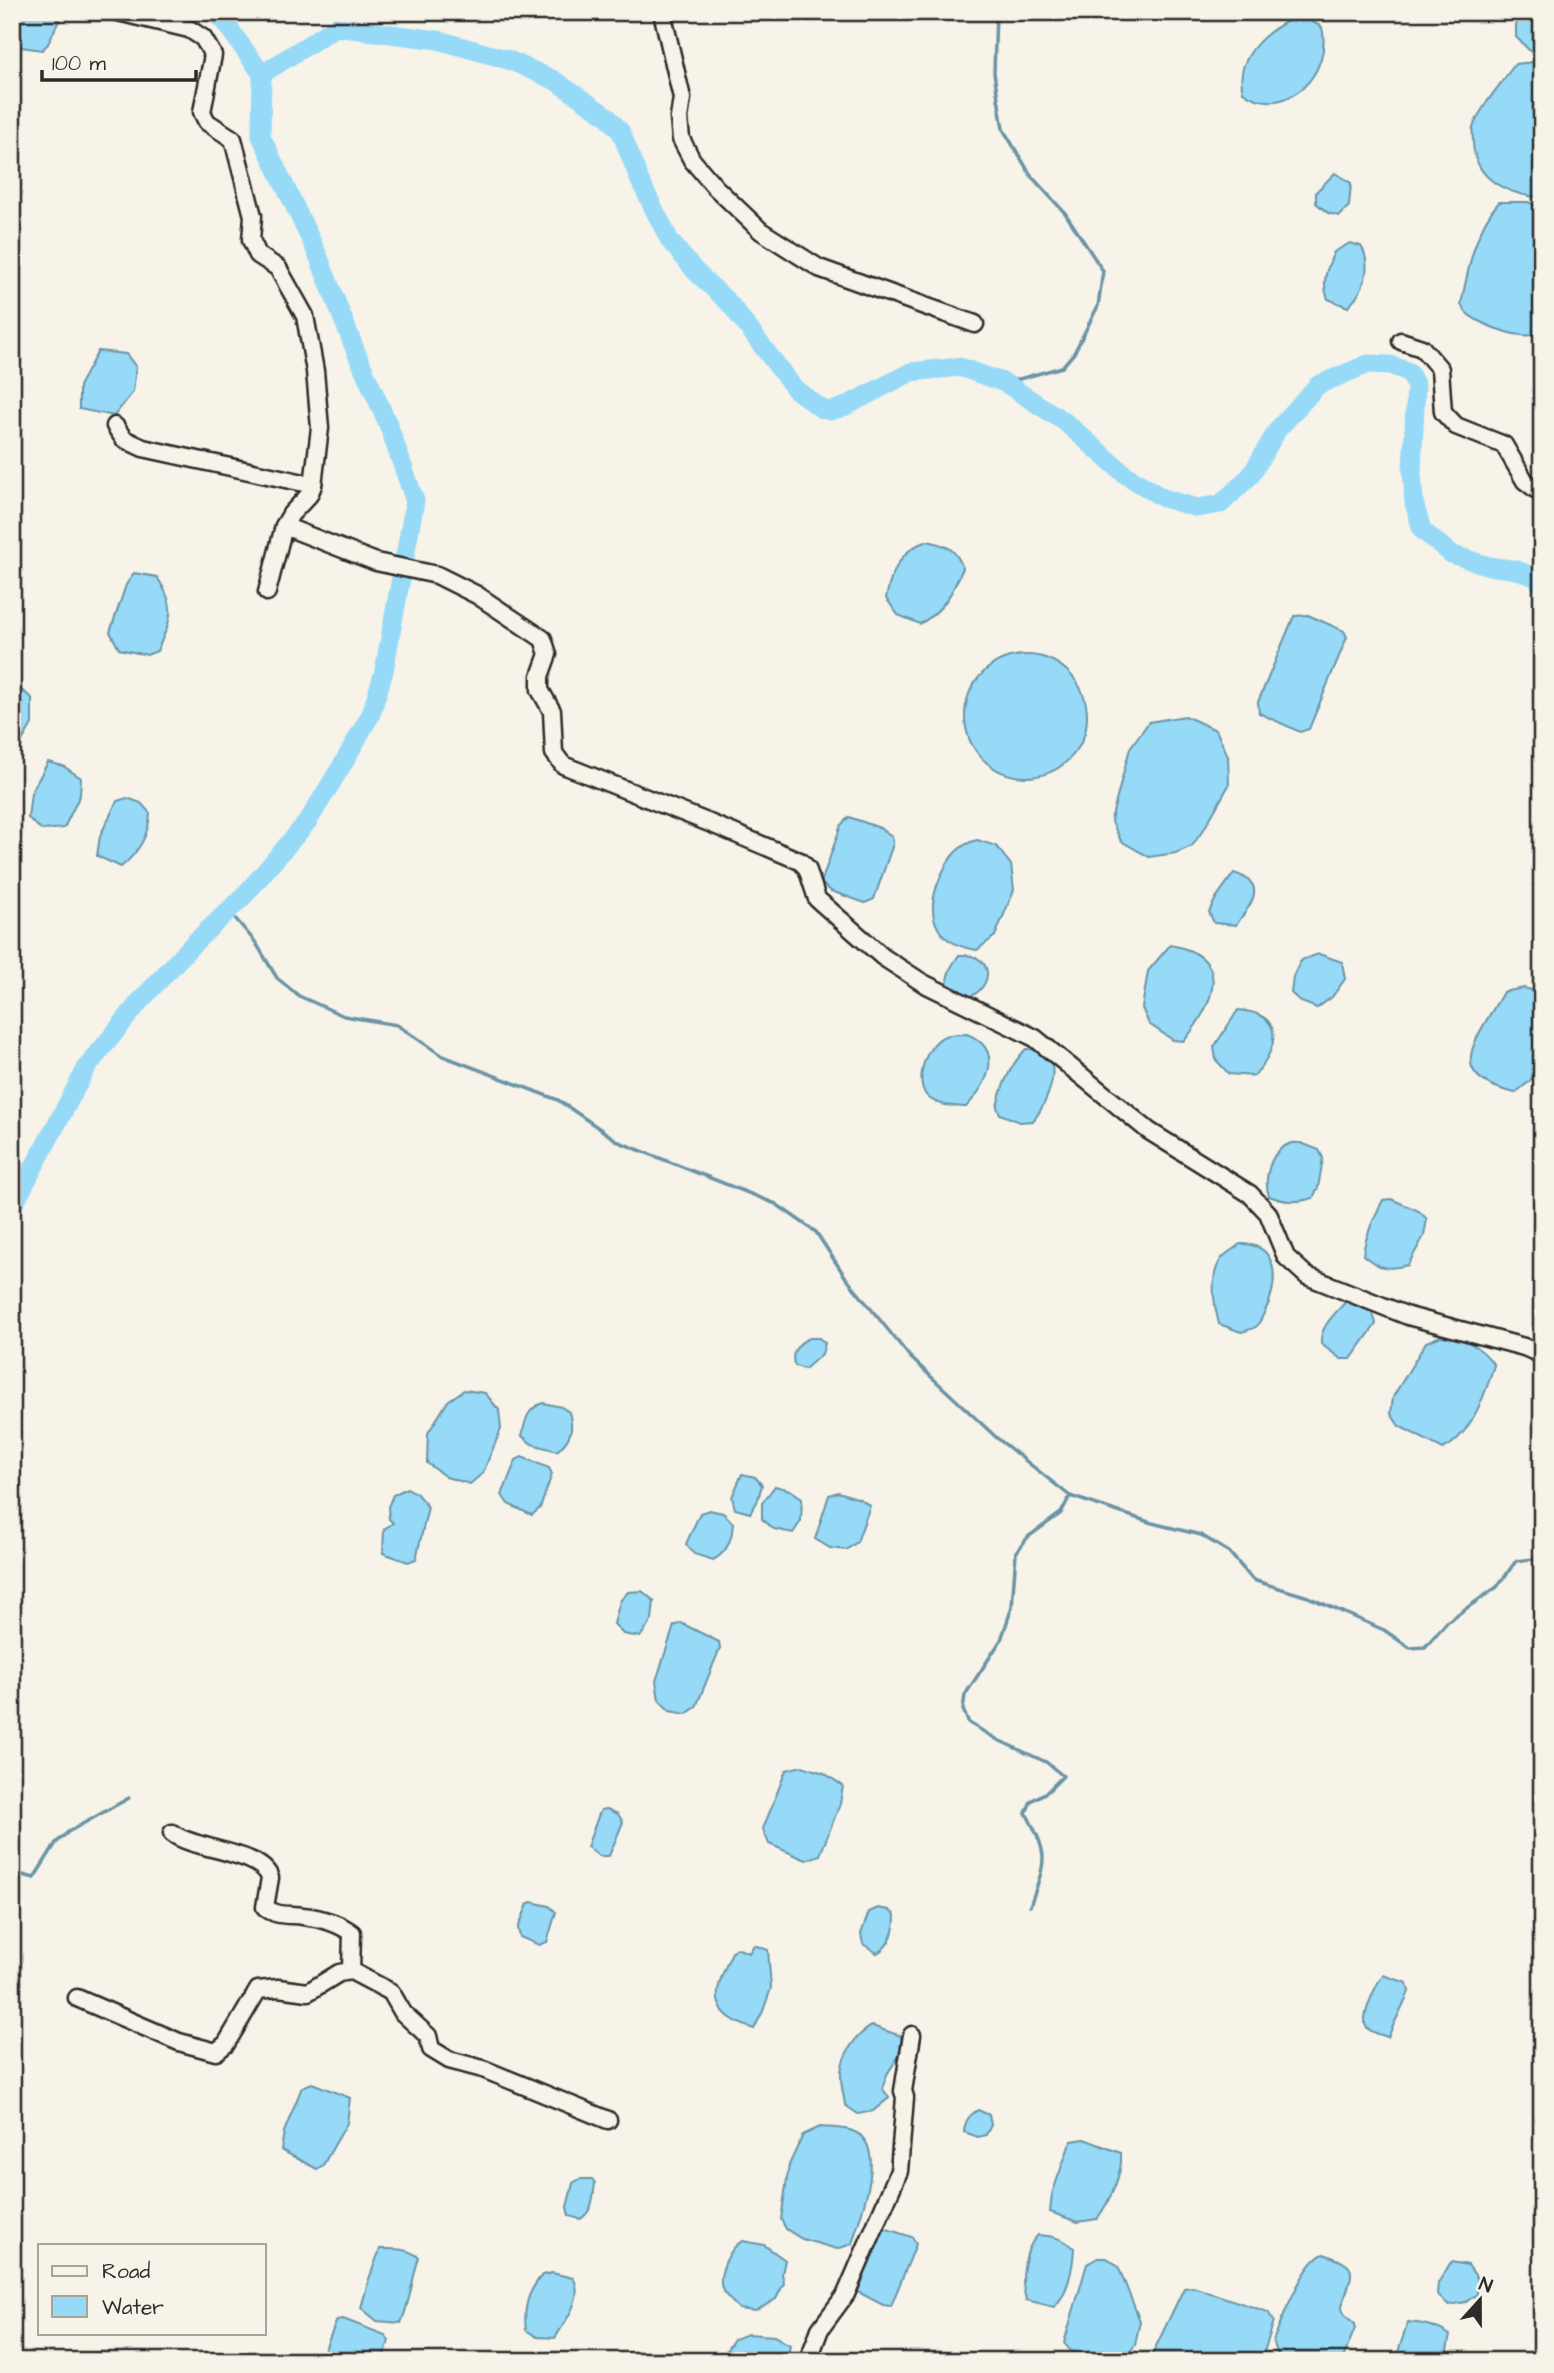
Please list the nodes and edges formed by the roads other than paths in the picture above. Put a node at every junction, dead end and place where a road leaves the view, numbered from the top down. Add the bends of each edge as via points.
1 (118, 12) edge
2 (662, 12) edge
3 (975, 324) dead end
4 (1401, 341) dead end
5 (115, 426) dead end
6 (313, 485) junction
7 (1542, 494) edge
8 (284, 526) junction
9 (267, 592) dead end
10 (1542, 1355) edge
11 (172, 1833) dead end
12 (351, 1971) junction
13 (77, 1998) dead end
14 (912, 2035) dead end
15 (608, 2120) dead end
16 (808, 2361) edge

1 - 6 street via 189,29 203,38 213,55 202,112 208,122 233,139 254,216 251,240 258,255 278,268 305,316 320,428
2 - 3 street via 682,98 681,139 715,187 761,231 819,268
4 - 7 street via 1422,348 1440,369 1443,412 1456,426 1504,445 1525,481
5 - 6 street via 124,439 144,448
6 - 8 street
8 - 9 street
8 - 10 street via 376,562 437,575 477,595 543,639 548,654 540,690 552,711 554,753 563,765 800,861 817,899 883,957 923,983 1035,1038 1149,1131 1250,1194 1268,1213 1286,1257 1307,1276 1408,1316
11 - 12 street via 262,1866 270,1878 268,1910 323,1919 352,1933
12 - 13 street via 338,1973 308,1992 258,1990 226,2044 216,2052 179,2042
12 - 15 street via 391,1992 440,2055
14 - 16 street via 898,2171 846,2294 821,2329

